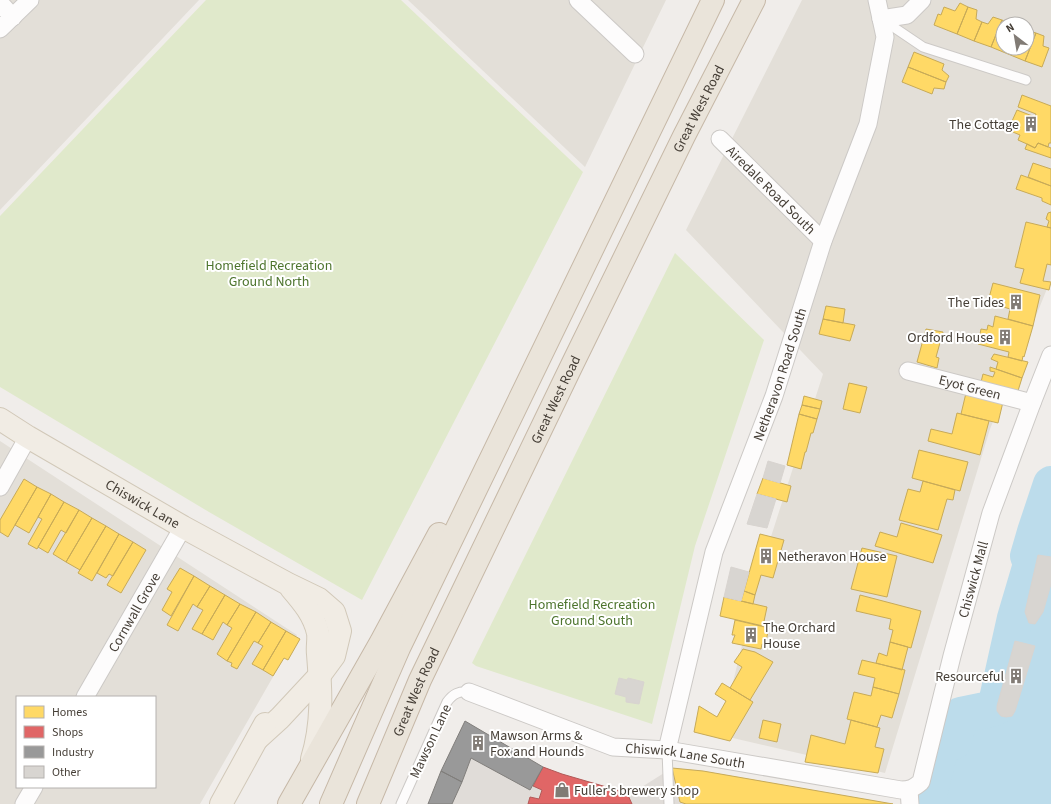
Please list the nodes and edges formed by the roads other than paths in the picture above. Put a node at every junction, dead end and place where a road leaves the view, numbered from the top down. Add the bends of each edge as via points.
1 (30, 0) edge
2 (578, 0) edge
3 (713, 0) edge
4 (754, 0) edge
5 (877, 0) edge
6 (922, 0) edge
7 (0, 3) edge
8 (13, 17) junction
9 (881, 19) junction
10 (0, 30) edge
11 (634, 54) dead end
12 (1026, 80) dead end
13 (720, 139) dead end
14 (620, 192) junction
15 (822, 241) junction
16 (1051, 355) edge
17 (908, 371) dead end
18 (1032, 403) junction
19 (0, 419) edge
20 (28, 438) junction
21 (0, 487) edge
22 (183, 527) junction
23 (288, 584) junction
24 (317, 652) junction
25 (320, 675) junction
26 (469, 692) joint
27 (86, 696) edge
28 (258, 738) junction
29 (667, 750) junction
30 (309, 769) junction
31 (33, 788) edge
32 (910, 797) edge
33 (24, 804) edge
34 (221, 804) edge
35 (289, 804) edge
36 (331, 804) edge
37 (368, 804) edge
38 (401, 804) edge
39 (669, 804) edge

1 - 8 street
2 - 11 street
3 - 14 highway
4 - 37 highway, Great West Road via 560,388 420,680
5 - 9 street, Netheravon Road South
6 - 9 street via 908,15
7 - 8 street
8 - 10 street
9 - 12 lane via 923,47
9 - 15 street, Netheravon Road South via 885,37 868,124
13 - 15 street, Airedale Road South
14 - 30 highway via 381,642
14 - 36 highway via 399,648
15 - 29 street, Netheravon Road South via 774,396 714,552
16 - 18 street, Chiswick Mall
17 - 18 street, Eyot Green
18 - 32 street, Chiswick Mall via 991,513 921,782
19 - 20 main road, Chiswick Lane
20 - 21 street
20 - 22 main road, Chiswick Lane
22 - 23 main road, Chiswick Lane
22 - 27 street, Cornwall Grove
23 - 24 main road, Chiswick Lane via 305,604 312,619 318,634
23 - 25 main road, Chiswick Lane via 319,599 337,618 340,631 338,643 334,656
24 - 25 main road, Chiswick Lane
24 - 28 main road via 273,707
25 - 28 main road, Chiswick Lane
25 - 30 main road, Chiswick Lane via 319,730
26 - 29 street, Chiswick Lane South via 613,747
26 - 38 lane, Mawson Lane via 460,691 452,695 447,702
28 - 34 main road
29 - 32 street, Chiswick Lane South
29 - 39 lane
30 - 35 highway
31 - 33 street

